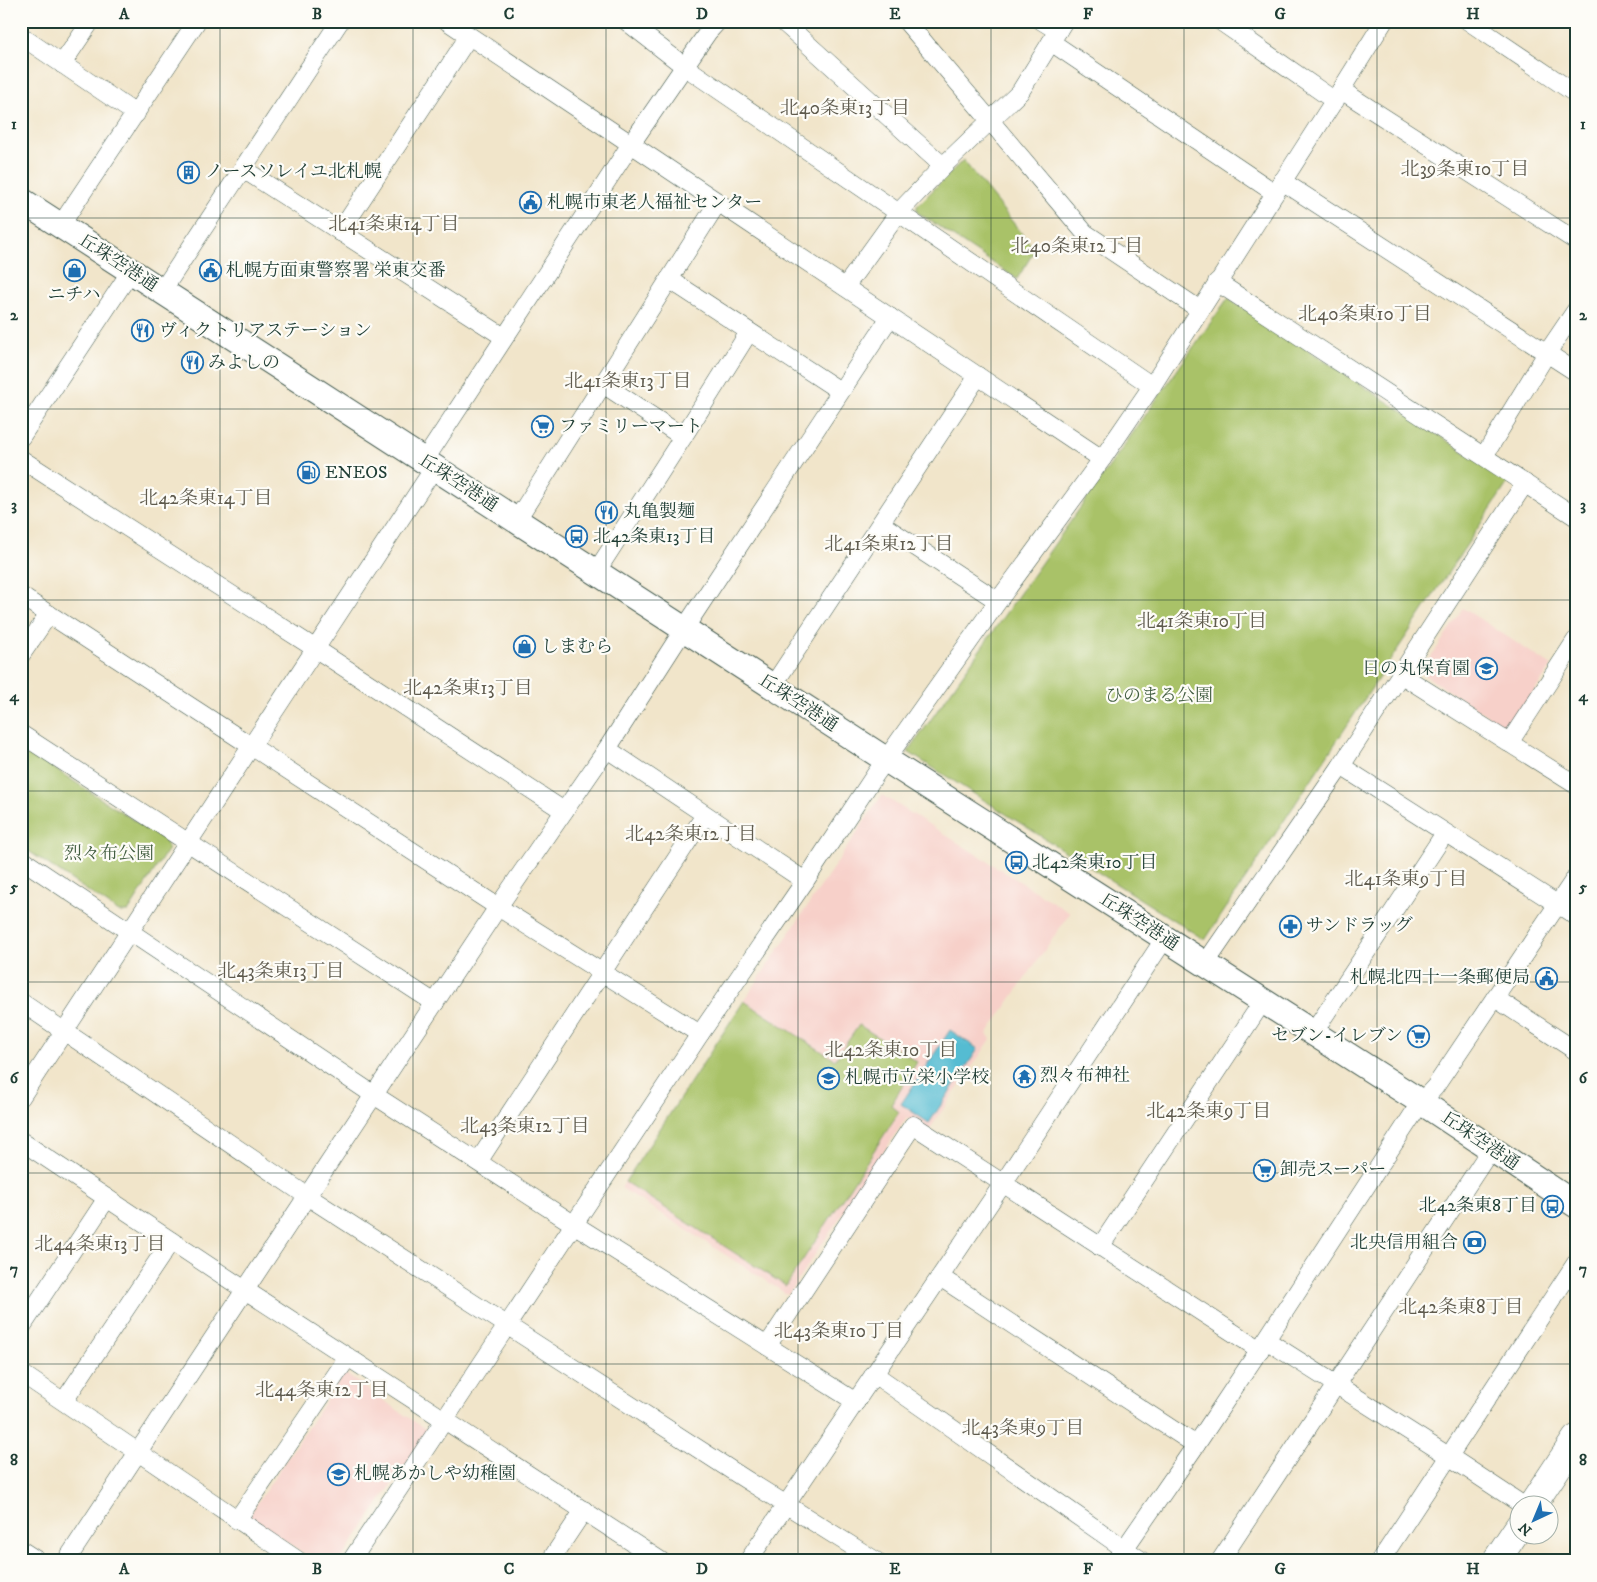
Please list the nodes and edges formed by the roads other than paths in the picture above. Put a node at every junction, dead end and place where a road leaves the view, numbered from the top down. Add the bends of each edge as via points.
1 (91, 21) edge
2 (197, 21) edge
3 (340, 21) edge
4 (447, 21) edge
5 (626, 21) edge
6 (718, 21) edge
7 (782, 21) edge
8 (906, 21) edge
9 (1042, 21) edge
10 (1220, 21) edge
11 (1384, 21) edge
12 (1468, 21) edge
13 (1057, 32) edge
14 (21, 36) edge
15 (469, 36) junction
16 (62, 64) junction
17 (684, 66) junction
18 (1576, 94) edge
19 (1338, 96) junction
20 (136, 114) junction
21 (991, 121) junction
22 (631, 144) junction
23 (943, 166) junction
24 (243, 169) junction
25 (1278, 187) junction
26 (21, 200) edge
27 (718, 202) junction
28 (898, 212) junction
29 (60, 226) junction
30 (340, 232) junction
31 (1576, 241) edge
32 (131, 272) junction
33 (669, 279) junction
34 (1217, 282) junction
35 (845, 287) junction
36 (162, 291) junction
37 (1200, 310) junction
38 (1576, 310) edge
39 (890, 317) junction
40 (748, 332) junction
41 (504, 337) junction
42 (1547, 353) junction
43 (1576, 372) edge
44 (978, 376) junction
45 (603, 384) junction
46 (1152, 386) junction
47 (840, 391) junction
48 (21, 437) edge
49 (683, 437) junction
50 (1484, 456) junction
51 (21, 459) edge
52 (1102, 459) junction
53 (429, 464) junction
54 (1525, 483) junction
55 (1576, 517) edge
56 (516, 521) junction
57 (881, 524) junction
58 (596, 572) junction
59 (21, 596) edge
60 (998, 601) junction
61 (49, 614) junction
62 (684, 629) junction
63 (1576, 640) edge
64 (316, 649) junction
65 (21, 655) edge
66 (1400, 674) junction
67 (772, 686) junction
68 (21, 734) edge
69 (1508, 743) junction
70 (253, 746) junction
71 (606, 749) junction
72 (885, 759) junction
73 (1341, 766) junction
74 (1576, 785) edge
75 (564, 811) junction
76 (706, 814) junction
77 (1445, 832) junction
78 (189, 843) junction
79 (21, 859) edge
80 (1576, 877) edge
81 (805, 881) junction
82 (1557, 905) junction
83 (498, 907) junction
84 (1576, 916) edge
85 (130, 932) junction
86 (1165, 938) junction
87 (1205, 964) junction
88 (602, 972) junction
89 (1495, 998) junction
90 (1263, 1001) junction
91 (21, 1002) edge
92 (435, 1003) junction
93 (64, 1031) junction
94 (1313, 1033) junction
95 (700, 1034) junction
96 (1576, 1051) edge
97 (374, 1095) junction
98 (21, 1097) edge
99 (1421, 1102) junction
100 (21, 1140) edge
101 (1492, 1149) junction
102 (478, 1162) junction
103 (1003, 1184) junction
104 (307, 1196) junction
105 (107, 1198) junction
106 (1576, 1205) edge
107 (575, 1225) junction
108 (171, 1241) junction
109 (1100, 1247) junction
110 (1576, 1263) edge
111 (940, 1277) junction
112 (244, 1290) junction
113 (507, 1326) junction
114 (21, 1328) edge
115 (1263, 1345) junction
116 (767, 1346) junction
117 (348, 1357) junction
118 (21, 1373) edge
119 (874, 1374) junction
120 (1336, 1385) junction
121 (64, 1401) junction
122 (856, 1402) junction
123 (445, 1420) junction
124 (1576, 1439) edge
125 (1196, 1445) junction
126 (138, 1450) junction
127 (1450, 1457) junction
128 (1540, 1494) edge
129 (1510, 1497) edge
130 (786, 1505) junction
131 (584, 1510) junction
132 (237, 1520) junction
133 (1510, 1540) edge
134 (21, 1550) edge
135 (1120, 1554) edge
136 (38, 1561) edge
137 (66, 1561) edge
138 (299, 1561) edge
139 (350, 1561) edge
140 (550, 1561) edge
141 (661, 1561) edge
142 (748, 1561) edge
143 (876, 1561) edge
144 (1142, 1561) edge
145 (1220, 1561) edge
146 (1380, 1561) edge
147 (1496, 1561) edge

1 - 16 street
2 - 20 street
3 - 24 street
4 - 15 street
5 - 17 street
6 - 17 street
7 - 23 street
8 - 21 street
9 - 13 street
10 - 19 street
11 - 19 street
12 - 18 street
13 - 21 street via 1020,92
13 - 25 street
14 - 16 street
15 - 22 street
15 - 30 street
16 - 20 street
17 - 22 street
17 - 28 street
19 - 25 street
19 - 31 street
20 - 29 street
21 - 23 street
21 - 37 street via 1085,233
22 - 27 street
22 - 41 street
23 - 28 street
24 - 30 street
24 - 36 street
25 - 34 street
25 - 42 street
26 - 29 main road, 丘珠空港通
27 - 33 street
27 - 35 street
28 - 35 street
28 - 46 street
29 - 32 main road, 丘珠空港通
30 - 41 street
32 - 36 main road, 丘珠空港通
32 - 48 street
33 - 40 street
33 - 45 street
34 - 37 street
34 - 50 street
35 - 39 street
36 - 53 main road, 丘珠空港通
37 - 46 street
38 - 42 street
39 - 44 street
39 - 47 street
40 - 47 street
40 - 49 street
41 - 53 street
42 - 43 street
42 - 50 street
44 - 52 street
44 - 57 street
45 - 49 street
45 - 56 street
46 - 52 street
47 - 62 street
49 - 58 street
50 - 54 street
51 - 64 street
52 - 60 street
53 - 56 main road, 丘珠空港通
53 - 64 street
54 - 55 street
54 - 66 street
56 - 58 main road, 丘珠空港通
57 - 60 street
57 - 67 street
58 - 62 main road, 丘珠空港通
59 - 61 street
60 - 72 street
61 - 65 street
61 - 70 street
62 - 67 main road, 丘珠空港通
62 - 71 street
63 - 69 street
64 - 70 street
64 - 75 street
66 - 69 street
66 - 73 street
67 - 72 main road, 丘珠空港通
68 - 78 street
69 - 74 street
70 - 78 street
70 - 83 street
71 - 75 street
71 - 76 street
72 - 81 street
72 - 86 main road, 丘珠空港通
73 - 77 street
73 - 87 street
75 - 83 street
76 - 81 street
76 - 88 street
77 - 82 street
77 - 94 street
78 - 85 street
78 - 92 street
79 - 85 street
80 - 82 street
81 - 95 street
82 - 84 street
82 - 89 street
83 - 88 street
83 - 92 street
85 - 93 street
85 - 97 street
86 - 87 main road, 丘珠空港通
86 - 103 street
87 - 90 main road, 丘珠空港通
88 - 95 street
88 - 102 street
89 - 96 street
89 - 99 street via 1435,1088
90 - 94 main road, 丘珠空港通
90 - 109 street
91 - 93 street
92 - 97 street
93 - 98 street
93 - 104 street
94 - 99 main road, 丘珠空港通
95 - 107 street
97 - 102 street
97 - 104 street
99 - 101 main road, 丘珠空港通
99 - 115 street
100 - 105 street
101 - 106 main road, 丘珠空港通
101 - 120 street
102 - 107 street
103 - 109 street
103 - 111 street
103 - 116 street via 913,1125
104 - 112 street
104 - 113 street
105 - 108 street
105 - 114 street
107 - 113 street
107 - 116 street
108 - 112 street
108 - 121 street
109 - 115 street
110 - 127 street
111 - 119 street
111 - 125 street
112 - 117 street
112 - 126 street
113 - 123 street
113 - 130 street
115 - 120 street
115 - 125 street
116 - 122 street
117 - 123 street
117 - 132 street
118 - 121 street
119 - 122 street
119 - 135 street
120 - 127 street
120 - 145 street
121 - 126 street
122 - 130 street
123 - 131 street
123 - 139 street
124 - 128 main road
125 - 135 street
126 - 132 street
126 - 137 street
127 - 129 street
127 - 146 street
130 - 142 street
130 - 143 street
131 - 140 street
131 - 141 street
132 - 138 street
133 - 147 main road
134 - 136 street
135 - 144 street

